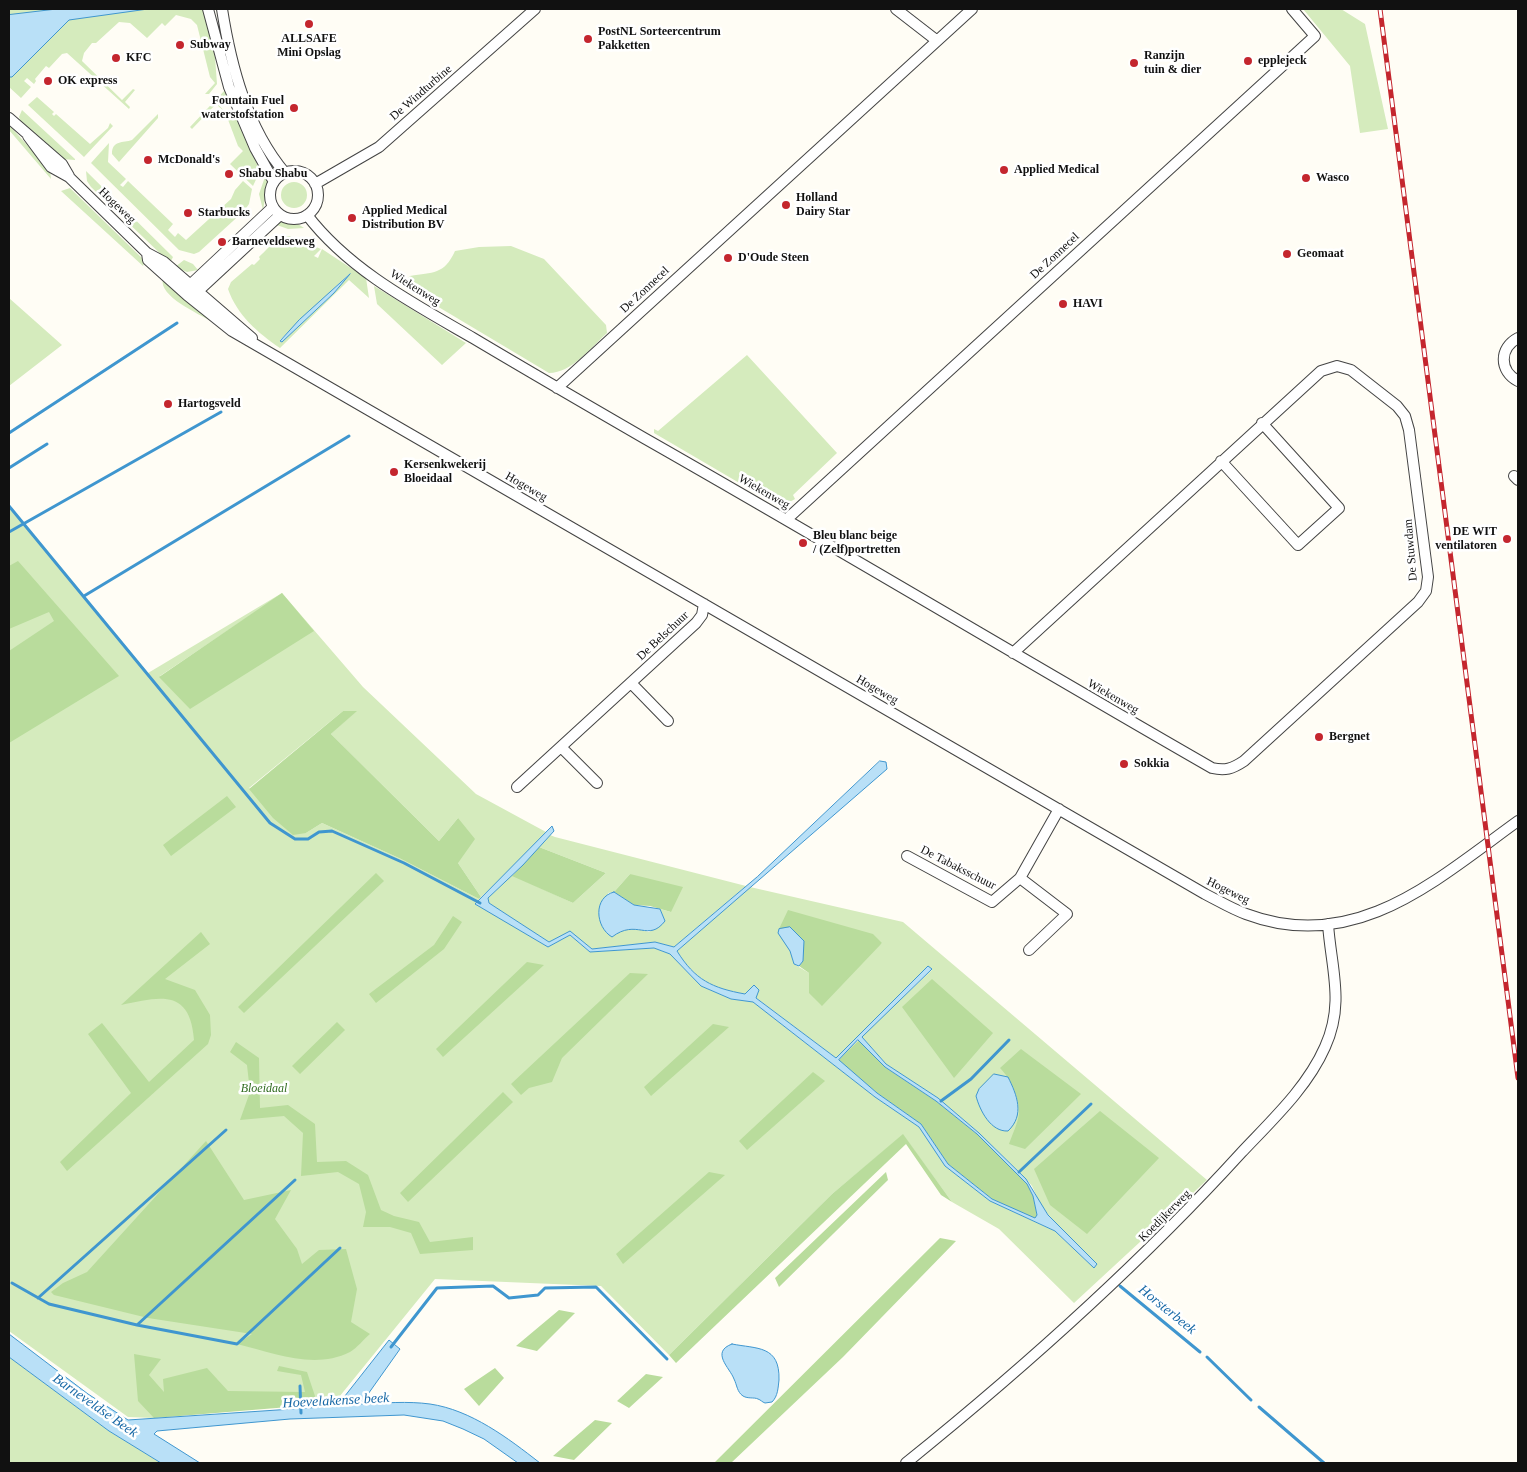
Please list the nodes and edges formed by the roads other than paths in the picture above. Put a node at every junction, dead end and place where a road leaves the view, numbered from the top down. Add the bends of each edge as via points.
1 (208, 9) edge
2 (222, 9) edge
3 (535, 9) edge
4 (896, 9) edge
5 (972, 9) edge
6 (1292, 9) edge
7 (936, 40) junction
8 (9, 118) edge
9 (285, 173) junction
10 (274, 182) junction
11 (315, 184) junction
12 (273, 207) junction
13 (280, 215) junction
14 (307, 215) junction
15 (192, 291) junction
16 (1518, 338) edge
17 (1518, 381) edge
18 (557, 388) junction
19 (1262, 424) junction
20 (1221, 461) junction
21 (787, 519) junction
22 (704, 604) junction
23 (1013, 654) junction
24 (632, 683) junction
25 (668, 721) dead end
26 (561, 747) junction
27 (1223, 770) joint
28 (597, 783) dead end
29 (517, 787) dead end
30 (1059, 809) junction
31 (1518, 821) edge
32 (907, 856) dead end
33 (1020, 878) junction
34 (1328, 924) junction
35 (1029, 950) dead end
36 (906, 1463) edge

1 - 10 street via 230,87 255,148
2 - 9 street via 232,59 254,126
3 - 11 street, De Windturbine via 379,147
4 - 7 street
5 - 7 street, De Zonnecel
6 - 21 street, De Zonnecel via 1315,36
7 - 18 street, De Zonnecel
8 - 15 street, Hogeweg via 62,164 69,177 147,253 164,262
9 - 10 street
9 - 11 street via 302,173
10 - 12 street via 270,197
11 - 14 street via 318,198
12 - 13 street
12 - 15 street
13 - 14 street via 291,219
13 - 15 street
14 - 18 street, Wiekenweg via 323,236 344,255 390,288
15 - 22 street, Hogeweg via 232,331
16 - 17 street via 1506,350 1504,362 1507,373
18 - 21 street, Wiekenweg
19 - 20 street, De Stuwdam
19 - 20 street via 1338,508 1298,546
19 - 27 street, De Stuwdam via 1321,371 1337,366 1351,370 1397,406 1405,416 1409,430 1428,577 1426,591 1418,602 1244,761
20 - 23 street, De Stuwdam
21 - 23 street, Wiekenweg
22 - 24 street, De Belschuur via 696,623
22 - 30 street, Hogeweg
23 - 27 street, Wiekenweg via 1212,768
24 - 25 street
24 - 26 street, De Belschuur
26 - 28 street
26 - 29 street, De Belschuur
30 - 33 street, De Tabaksschuur
30 - 34 street, Hogeweg via 1198,890 1246,914 1297,925
31 - 34 street, Hogeweg via 1393,906 1370,916
32 - 33 street, De Tabaksschuur via 992,902
33 - 35 street via 1067,914
34 - 36 street, Koedijkerweg via 1336,976 1333,1023 1325,1047 1300,1087 1209,1188 1128,1270 994,1392

